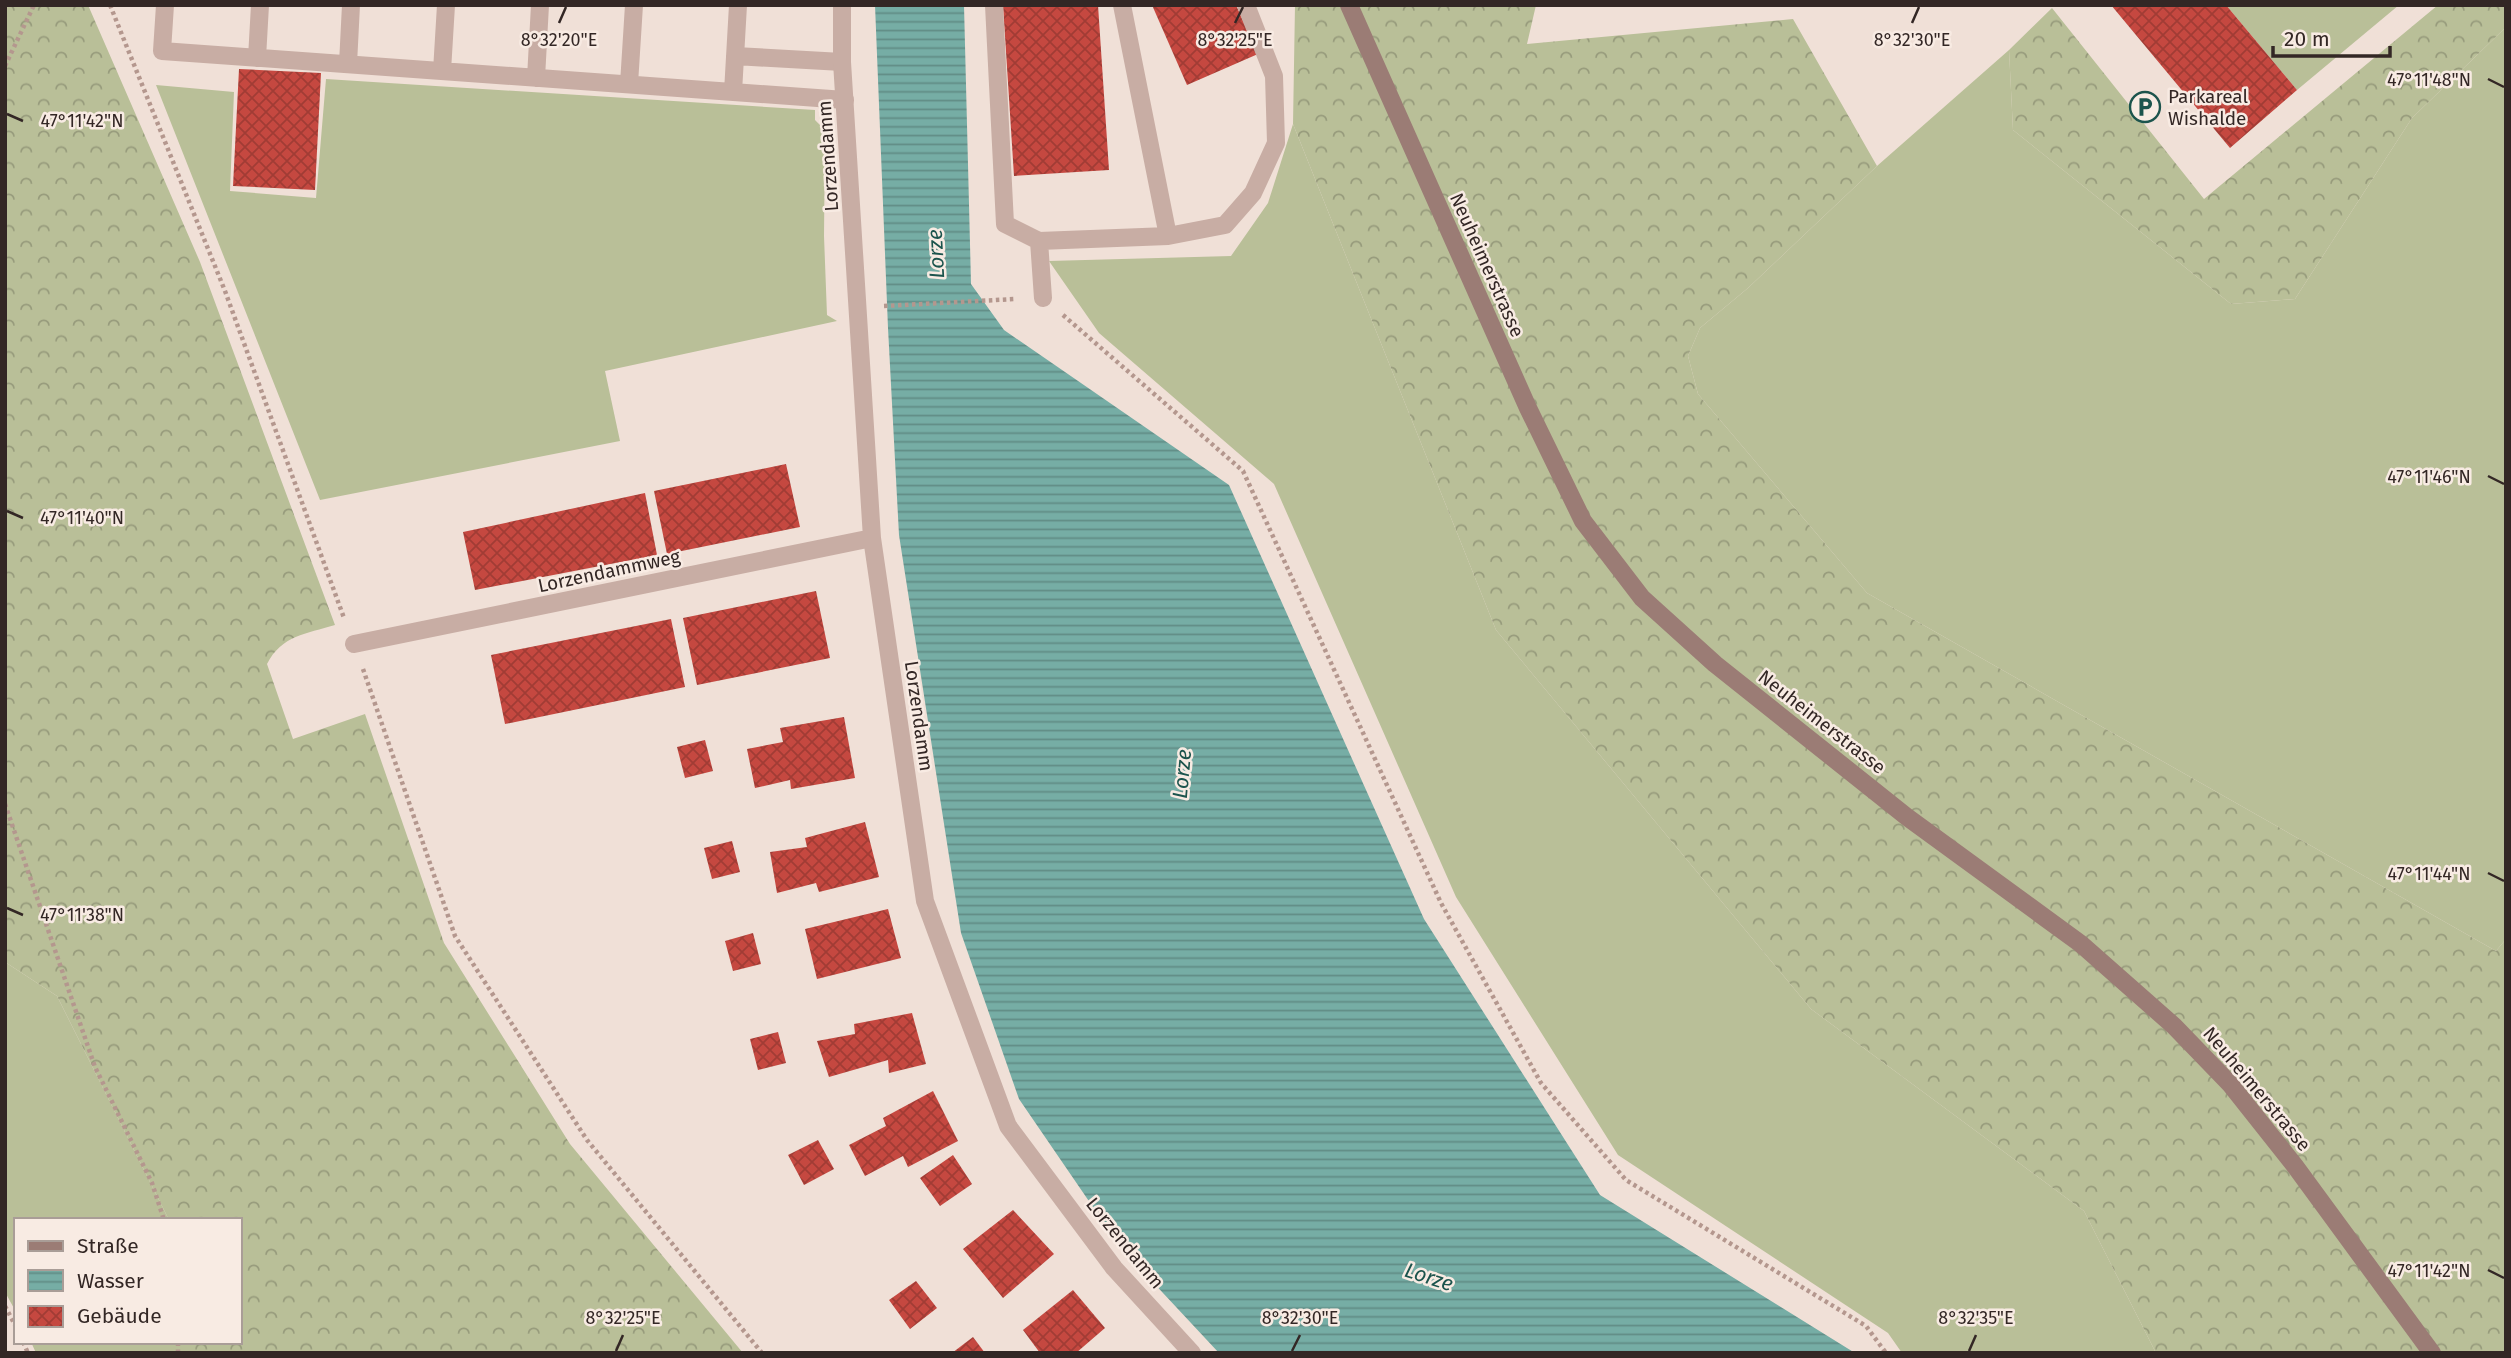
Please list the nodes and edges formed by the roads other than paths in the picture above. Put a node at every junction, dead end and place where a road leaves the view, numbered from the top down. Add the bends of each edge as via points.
1 (165, 5) edge
2 (260, 5) edge
3 (351, 5) edge
4 (446, 5) edge
5 (540, 5) edge
6 (634, 5) edge
7 (738, 5) edge
8 (842, 5) edge
9 (995, 5) edge
10 (1122, 5) edge
11 (1246, 5) edge
12 (1349, 5) edge
13 (735, 56) junction
14 (257, 58) junction
15 (842, 62) junction
16 (348, 64) junction
17 (442, 71) junction
18 (536, 78) junction
19 (629, 84) junction
20 (733, 92) junction
21 (845, 100) junction
22 (1168, 236) junction
23 (1040, 241) junction
24 (1043, 298) road end
25 (872, 538) junction
26 (354, 644) road end
27 (1192, 1353) edge
28 (2432, 1353) edge

1 - 14 street via 162,51
2 - 14 street
3 - 16 street
4 - 17 street
5 - 18 street
6 - 19 street
7 - 13 street
8 - 15 street, Lorzendamm
9 - 23 street via 1005,224
10 - 22 street
11 - 22 street via 1275,76 1276,143 1253,193 1225,225
12 - 28 street, Neuheimerstrasse via 1583,521 1642,598 1715,664 1907,817 2081,944 2174,1026 2230,1084 2287,1156
13 - 15 street
13 - 20 street
14 - 16 street
15 - 21 street, Lorzendamm
16 - 17 street
17 - 18 street
18 - 19 street
19 - 20 street
20 - 21 street
21 - 25 street, Lorzendamm
22 - 23 street
23 - 24 street
25 - 26 street, Lorzendammweg
25 - 27 street, Lorzendamm via 925,901 1008,1126 1114,1268

